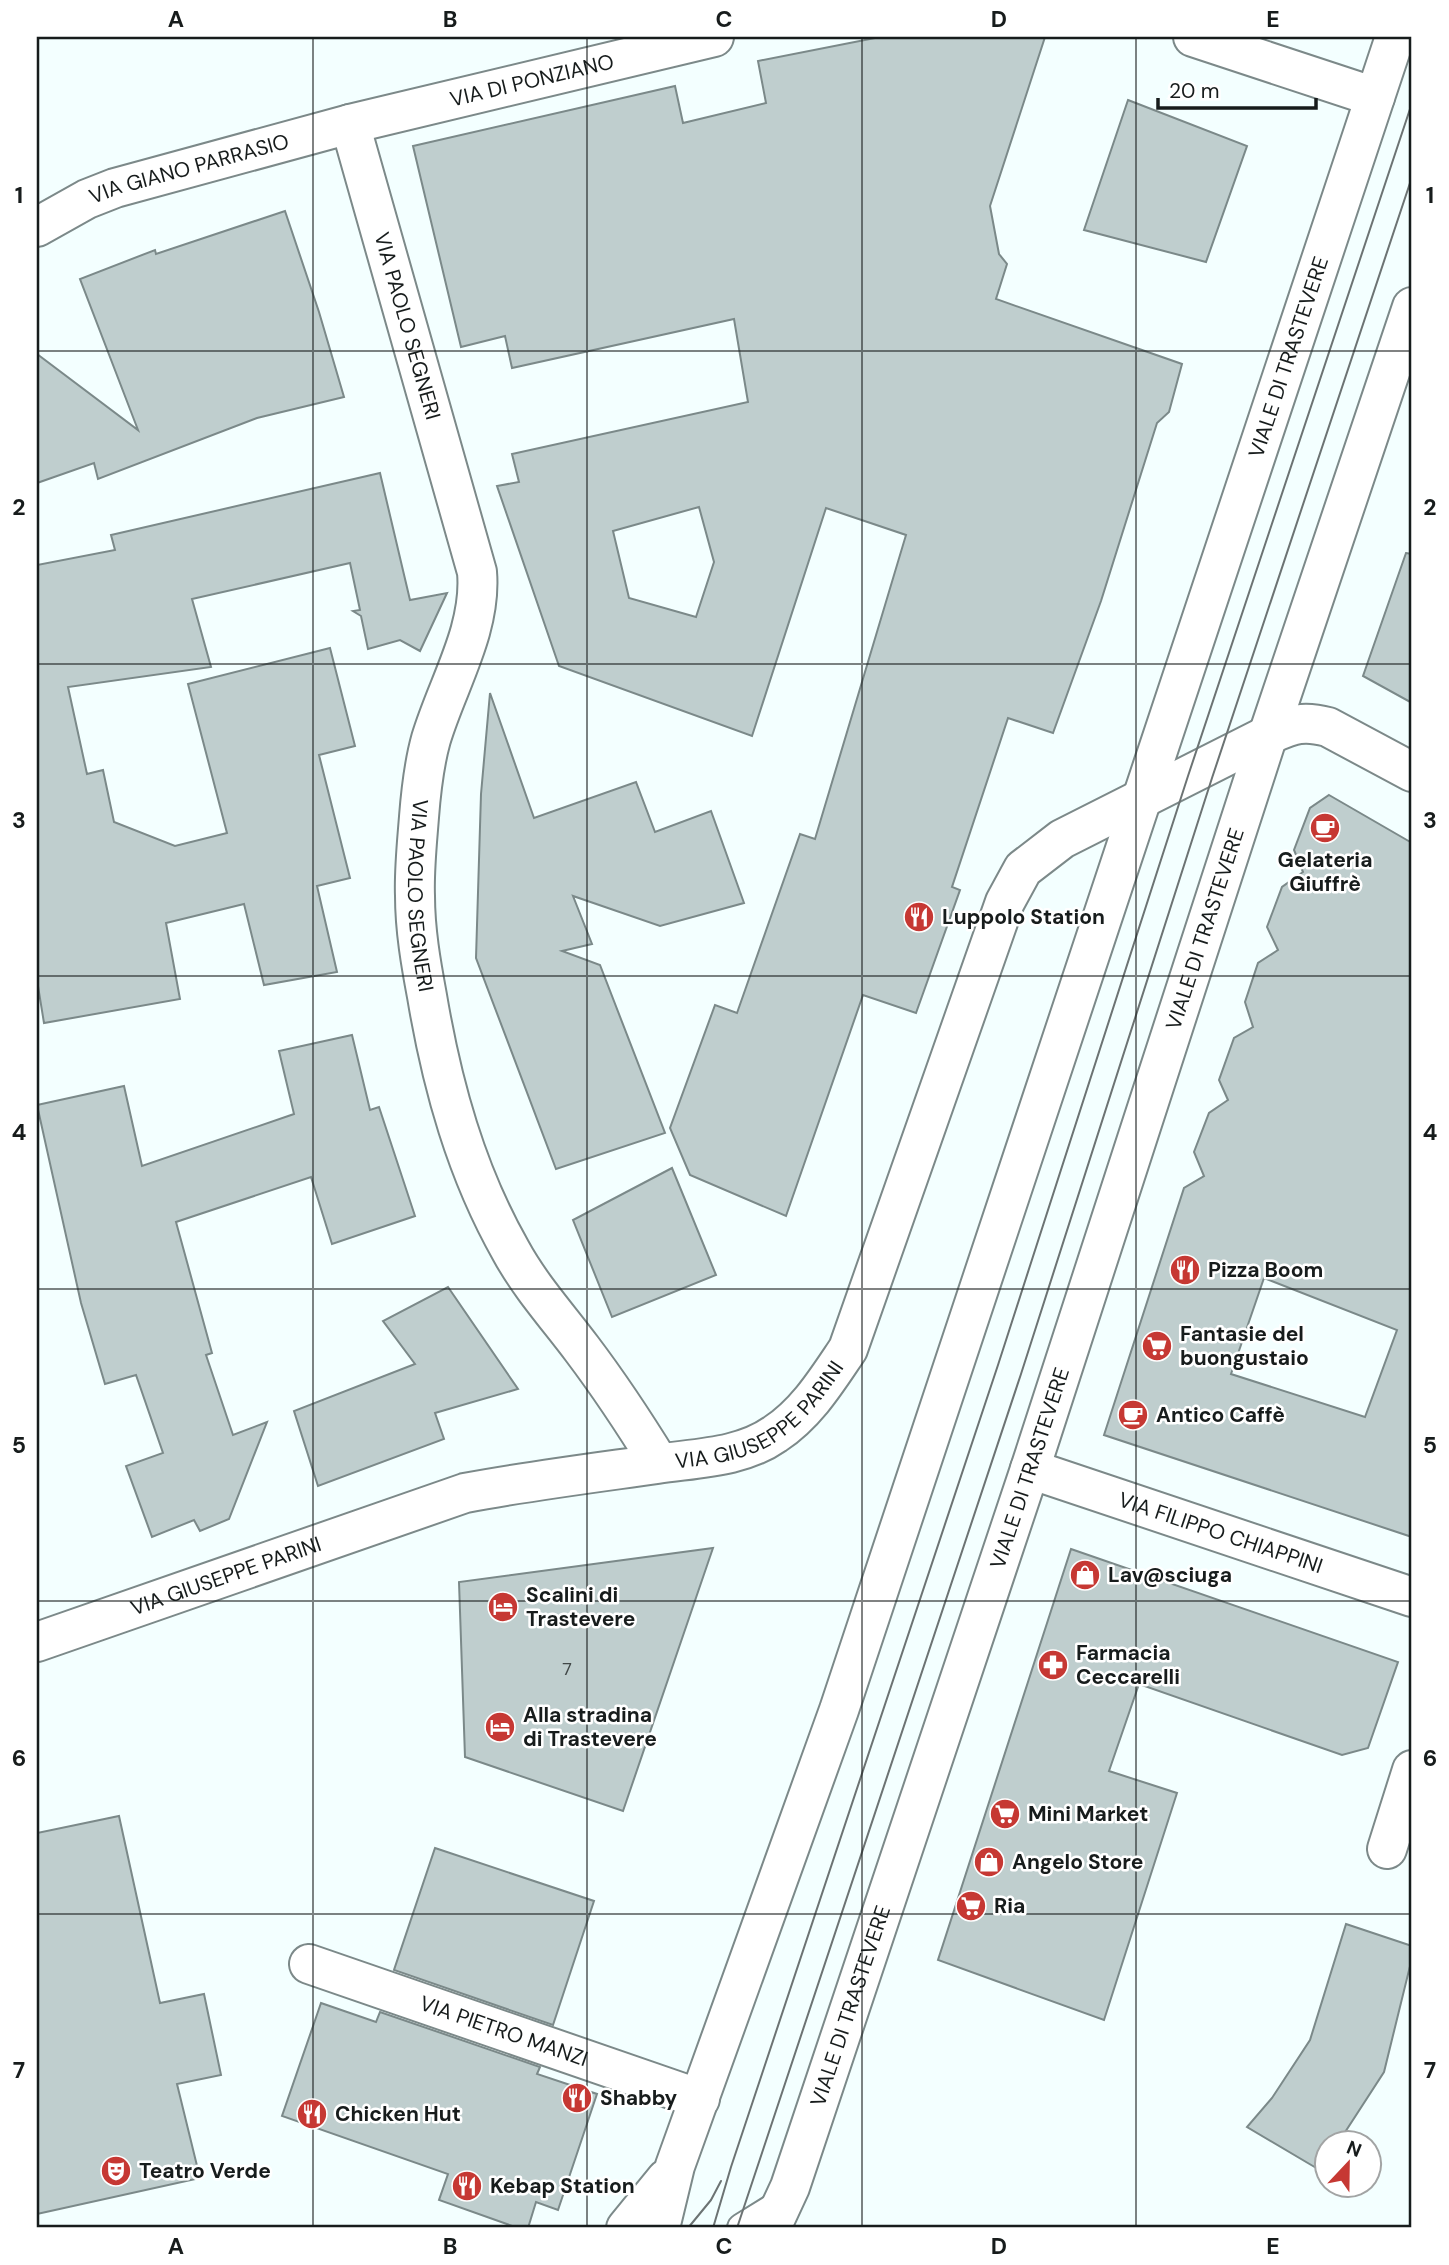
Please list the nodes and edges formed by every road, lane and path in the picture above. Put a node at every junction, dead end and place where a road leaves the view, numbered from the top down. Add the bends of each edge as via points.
1 (714, 37) edge
2 (1194, 37) edge
3 (1395, 37) edge
4 (1375, 97) junction
5 (350, 124) junction
6 (37, 227) edge
7 (1412, 307) edge
8 (1268, 735) junction
9 (1412, 772) edge
10 (1143, 799) junction
11 (659, 1463) junction
12 (1030, 1469) junction
13 (1412, 1597) edge
14 (37, 1642) edge
15 (1412, 1770) edge
16 (1387, 1849) dead end
17 (309, 1964) dead end
18 (700, 2099) junction
19 (675, 2166) junction
20 (780, 2219) edge
21 (626, 2228) edge
22 (660, 2228) edge
23 (742, 2228) edge

1 - 5 street, VIA DI PONZIANO
2 - 4 street
3 - 4 street, VIALE DI TRASTEVERE
4 - 10 street, VIALE DI TRASTEVERE
5 - 6 street, VIA GIANO PARRASIO via 116,188
5 - 11 street, VIA PAOLO SEGNERI via 477,572 474,616 431,738 419,817 418,930 443,1081 480,1187 511,1252 615,1393
7 - 8 street, VIALE DI TRASTEVERE
8 - 9 street via 1301,722 1328,727
8 - 10 street
8 - 12 street, VIALE DI TRASTEVERE
10 - 11 street, VIA GIUSEPPE PARINI via 1062,839 1023,869 1012,888 848,1349 830,1377 773,1436 726,1455
10 - 18 street, VIALE DI TRASTEVERE via 839,1710
11 - 14 street, VIA GIUSEPPE PARINI via 465,1493
12 - 13 street, VIA FILIPPO CHIAPPINI
12 - 20 street, VIALE DI TRASTEVERE
15 - 16 street
17 - 18 street, VIA PIETRO MANZI
18 - 19 street, VIALE DI TRASTEVERE
19 - 21 street
19 - 22 street, VIALE DI TRASTEVERE
20 - 23 lane

